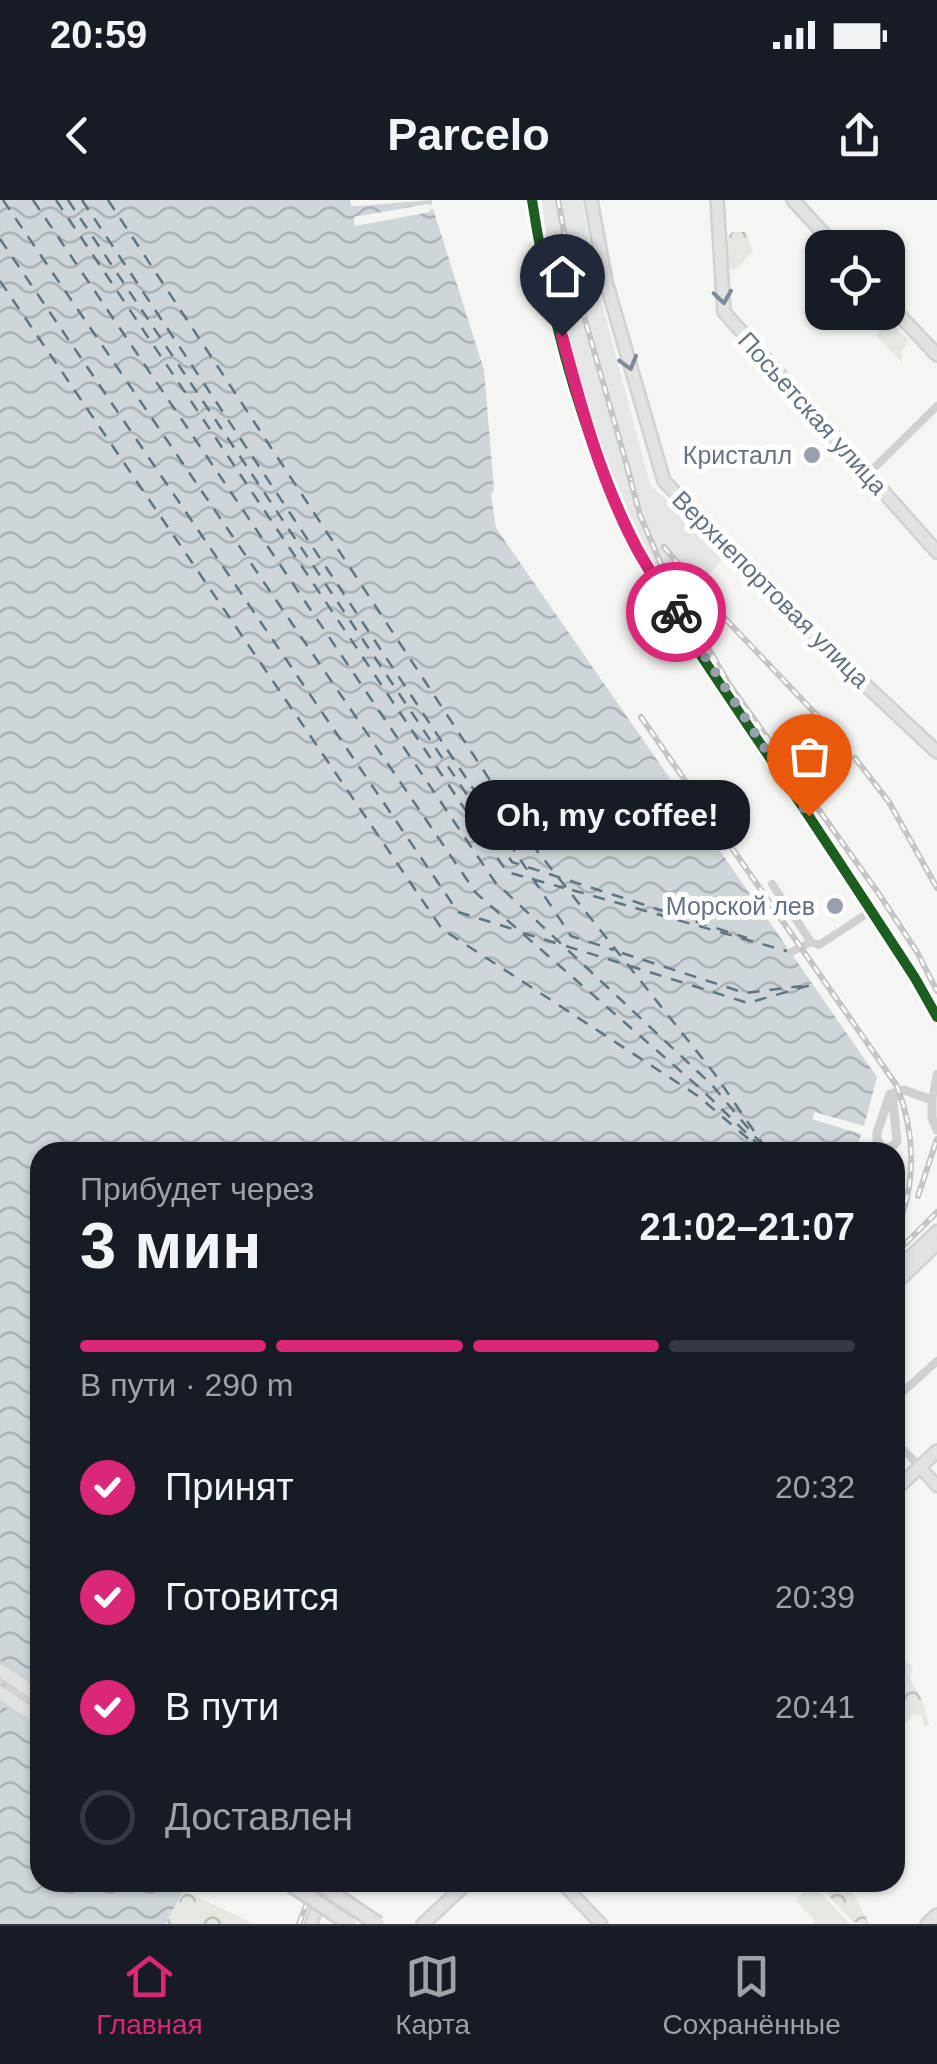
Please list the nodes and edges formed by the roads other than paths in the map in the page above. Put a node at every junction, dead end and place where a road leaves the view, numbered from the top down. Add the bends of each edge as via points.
1 (532, 200) edge
2 (591, 200) edge
3 (717, 200) edge
4 (793, 200) edge
5 (820, 230) edge
6 (905, 321) edge
7 (937, 356) edge
8 (937, 406) edge
9 (868, 474) junction
10 (937, 552) edge
11 (936, 748) edge
12 (772, 884) dead end
13 (872, 910) junction
14 (811, 942) junction
15 (792, 952) dead end
16 (937, 1017) edge
17 (937, 1074) edge
18 (897, 1092) junction
19 (932, 1100) junction
20 (937, 1130) edge
21 (879, 1142) edge
22 (897, 1142) edge
23 (937, 1231) edge
24 (937, 1244) edge
25 (905, 1261) edge
26 (905, 1274) edge
27 (937, 1361) edge
28 (905, 1390) edge
29 (905, 1451) edge
30 (937, 1451) edge
31 (920, 1467) junction
32 (905, 1481) edge
33 (937, 1486) edge
34 (0, 1670) edge
35 (30, 1690) edge
36 (0, 1693) edge
37 (30, 1712) edge
38 (302, 1892) edge
39 (323, 1892) edge
40 (331, 1892) edge
41 (457, 1892) edge
42 (571, 1892) edge
43 (937, 1916) edge
44 (310, 1924) edge
45 (350, 1924) edge
46 (378, 1924) edge
47 (423, 1924) edge
48 (601, 1924) edge
49 (927, 1924) edge

1 - 13 street via 542,268 581,405 636,548
2 -> 11 main road, Верхнепортовая улица via 606,282 664,482
3 -> 9 main road, Посьетская улица via 724,312
4 - 5 main road
6 - 7 main road
8 - 9 street
9 - 10 main road, Посьетская улица
12 - 14 street
13 - 14 street via 819,944
13 - 16 street
14 - 15 street
17 - 19 street
18 - 19 street
18 - 21 street via 886,1100
18 - 22 street
19 - 20 street
23 - 25 main road
24 - 26 main road
27 - 28 street
29 - 31 street
30 - 31 main road
31 - 32 main road
31 - 33 main road
34 - 35 highway
36 - 37 highway
38 - 45 highway, bridge
39 - 44 main road
40 - 46 highway, bridge
41 - 47 main road
42 - 48 main road
43 - 49 main road

